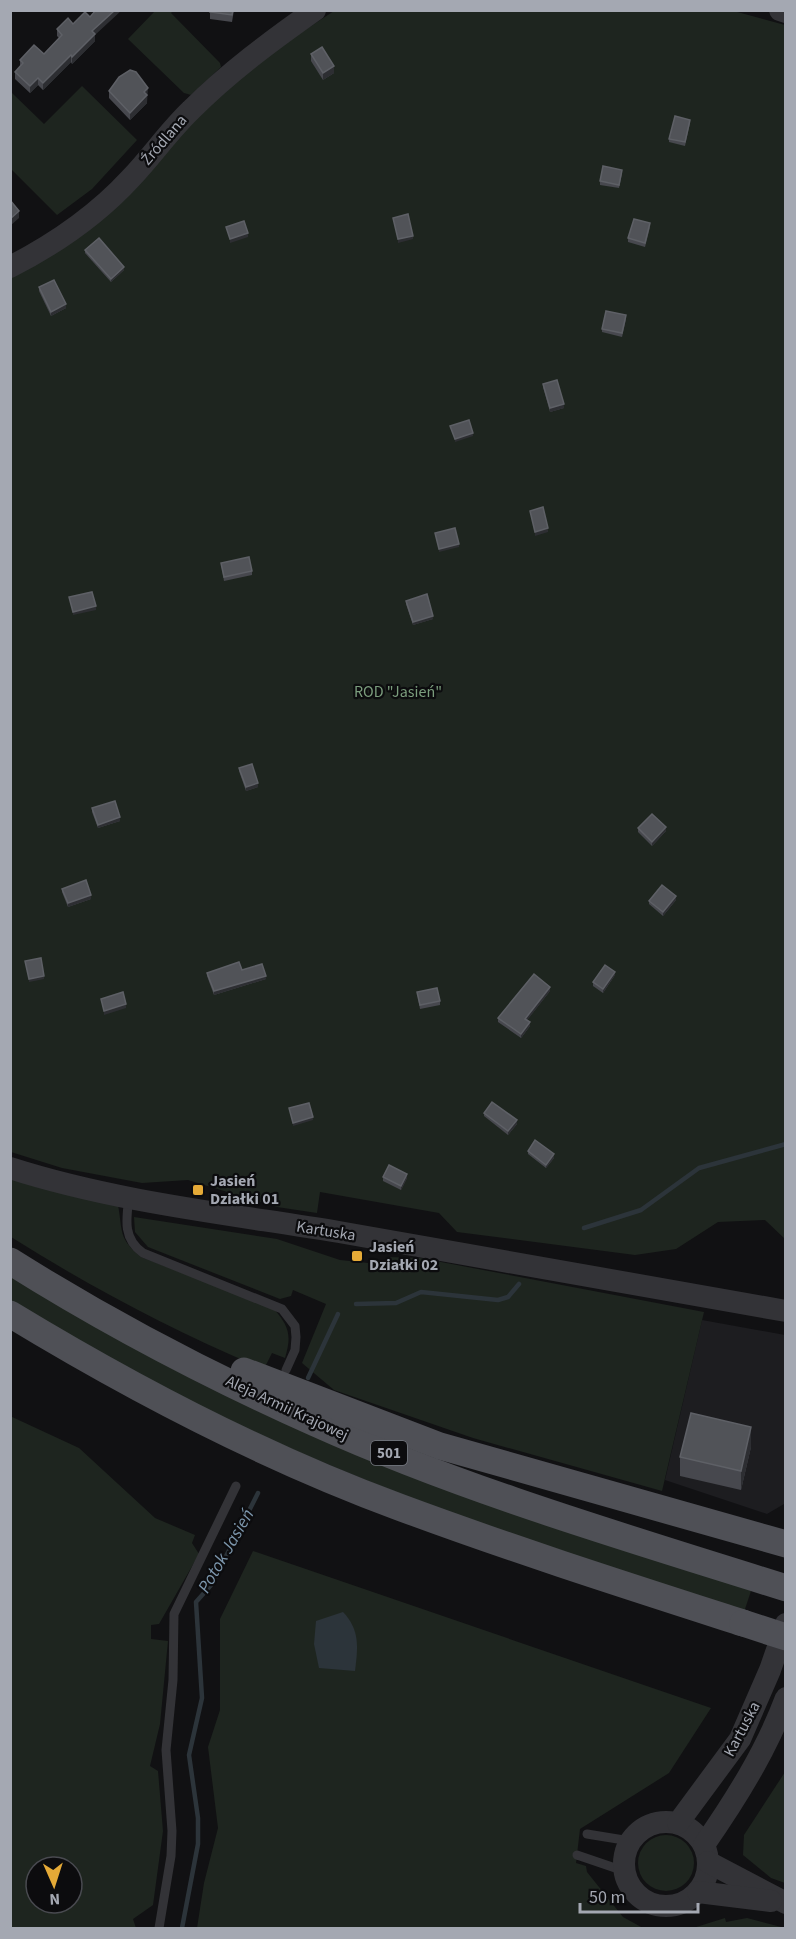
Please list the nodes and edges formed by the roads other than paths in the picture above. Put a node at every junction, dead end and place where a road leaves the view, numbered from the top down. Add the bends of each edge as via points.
1 (315, 10) edge
2 (780, 10) edge
3 (786, 12) edge
4 (10, 267) edge
5 (10, 1168) edge
6 (129, 1197) junction
7 (10, 1261) edge
8 (43, 1280) junction
9 (786, 1311) edge
10 (10, 1314) edge
11 (286, 1370) dead end
12 (236, 1486) dead end
13 (779, 1539) edge
14 (786, 1588) edge
15 (786, 1624) edge
16 (786, 1637) edge
17 (786, 1698) edge
18 (678, 1824) junction
19 (587, 1834) dead end
20 (630, 1841) junction
21 (706, 1854) junction
22 (577, 1855) dead end
23 (624, 1871) junction
24 (698, 1892) junction
25 (784, 1903) edge
26 (159, 1929) edge

1 - 4 street, Źródlana via 234,69 189,111 131,179 89,217 68,234
2 - 3 street
5 - 6 street, Kartuska
6 - 9 street, Kartuska
6 - 11 lane via 126,1232 136,1248 271,1303 290,1317 296,1337
7 - 8 main road, Aleja Armii Krajowej / 501
8 - 13 main road via 233,1366 440,1446
8 - 14 main road, Aleja Armii Krajowej / 501 via 145,1339 316,1424 434,1471
10 - 16 main road, bridge via 164,1400 347,1486 532,1554
12 - 26 lane via 175,1607 166,1750 171,1856
15 - 18 street, Kartuska via 741,1739
17 - 21 street, Kartuska
18 - 20 street via 651,1824
18 - 21 street via 698,1836
19 - 20 lane
20 - 23 street via 624,1855
21 - 24 street via 707,1873
21 - 25 street
22 - 23 lane
23 - 24 street via 629,1886 654,1905 685,1902
24 - 25 street

